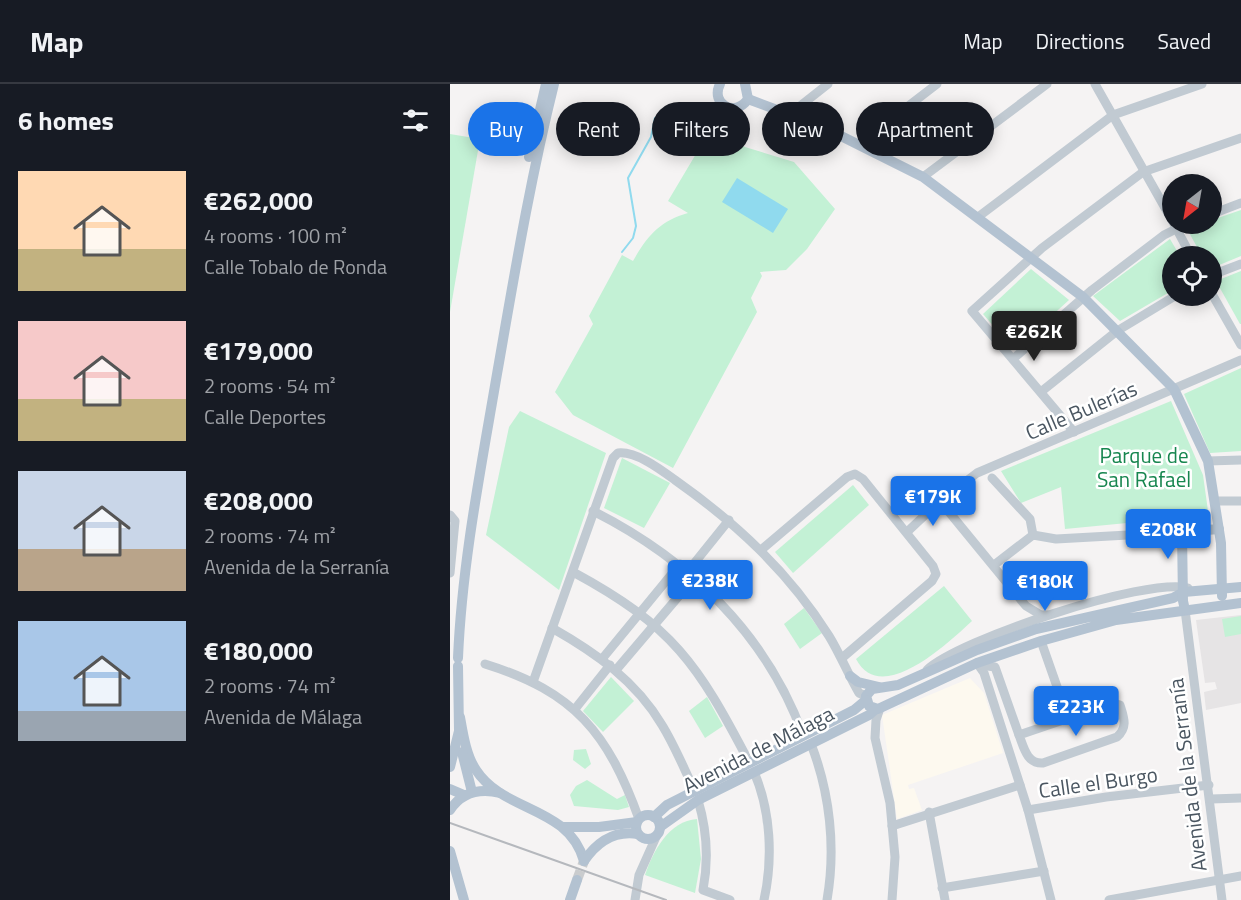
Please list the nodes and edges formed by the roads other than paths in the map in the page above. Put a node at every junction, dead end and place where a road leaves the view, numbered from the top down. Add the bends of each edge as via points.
1 (546, 84) edge
2 (554, 84) edge
3 (561, 84) edge
4 (720, 84) edge
5 (746, 84) edge
6 (828, 84) edge
7 (937, 84) edge
8 (1047, 84) edge
9 (1095, 84) edge
10 (1202, 84) edge
11 (748, 99) junction
12 (805, 102) edge
13 (914, 102) edge
14 (762, 104) edge
15 (1113, 115) junction
16 (1241, 138) edge
17 (882, 156) edge
18 (1143, 172) junction
19 (923, 177) junction
20 (1241, 203) edge
21 (1162, 204) edge
22 (1222, 210) edge
23 (978, 217) junction
24 (1162, 234) edge
25 (518, 253) junction
26 (1032, 257) junction
27 (1241, 264) edge
28 (1222, 271) edge
29 (1083, 297) junction
30 (1162, 304) edge
31 (509, 306) junction
32 (1220, 306) edge
33 (1117, 331) junction
34 (1237, 331) edge
35 (1241, 345) edge
36 (1013, 359) junction
37 (1241, 360) edge
38 (1174, 388) junction
39 (1042, 391) junction
40 (1074, 432) junction
41 (1241, 459) edge
42 (1208, 461) junction
43 (992, 477) dead end
44 (940, 501) junction
45 (1215, 501) junction
46 (1241, 501) edge
47 (593, 511) junction
48 (450, 515) edge
49 (729, 520) junction
50 (1219, 529) junction
51 (907, 532) junction
52 (1182, 532) junction
53 (1033, 535) junction
54 (761, 550) junction
55 (994, 565) junction
56 (688, 570) junction
57 (573, 572) junction
58 (450, 573) edge
59 (1241, 587) edge
60 (1184, 590) junction
61 (1222, 590) junction
62 (1241, 603) edge
63 (1026, 606) junction
64 (1219, 606) junction
65 (1185, 610) junction
66 (640, 612) junction
67 (1059, 613) junction
68 (655, 624) junction
69 (1022, 625) junction
70 (552, 628) junction
71 (1041, 641) junction
72 (842, 658) junction
73 (485, 664) dead end
74 (979, 664) junction
75 (609, 665) junction
76 (924, 674) junction
77 (850, 676) junction
78 (533, 682) junction
79 (895, 686) junction
80 (881, 689) junction
81 (866, 698) junction
82 (880, 707) junction
83 (575, 710) junction
84 (460, 717) junction
85 (1068, 718) junction
86 (459, 730) junction
87 (803, 735) junction
88 (1019, 735) junction
89 (811, 744) junction
90 (450, 767) edge
91 (752, 767) junction
92 (1020, 785) junction
93 (1209, 785) junction
94 (450, 789) edge
95 (500, 793) junction
96 (468, 794) junction
97 (696, 795) junction
98 (1241, 798) edge
99 (1211, 799) junction
100 (450, 810) edge
101 (1028, 810) junction
102 (930, 812) junction
103 (638, 821) junction
104 (892, 826) junction
105 (564, 827) junction
106 (651, 831) junction
107 (450, 853) edge
108 (1044, 871) junction
109 (1241, 876) edge
110 (1219, 879) junction
111 (577, 880) tunnel mouth
112 (894, 881) junction
113 (942, 888) junction
114 (464, 900) edge
115 (570, 900) edge
116 (635, 900) edge
117 (730, 900) edge
118 (764, 900) edge
119 (827, 900) edge
120 (892, 900) edge
121 (897, 900) edge
122 (945, 900) edge
123 (1052, 900) edge
124 (1109, 900) edge
125 (1222, 900) edge

1 - 25 main road via 519,212
2 - 25 main road
3 - 31 main road
4 - 11 main road via 718,97 725,107 737,109
5 - 11 main road
6 - 12 street
7 - 13 street
8 - 19 street
9 - 15 street
10 - 15 street
11 - 14 main road
15 - 18 street
15 - 23 street
16 - 18 street
17 - 19 main road
18 - 21 street
18 - 26 street
19 - 23 main road
20 - 22 street
23 - 26 main road
24 - 29 street
25 - 31 main road
26 - 29 main road
26 - 36 street via 972,311
27 - 28 street
29 - 33 main road
29 - 36 street
30 - 33 street
31 - 84 main road via 469,546 458,662
32 - 34 street
33 - 38 main road
33 - 39 street
34 - 35 street
36 - 39 street
37 - 38 street, Calle Bulerías
38 - 40 street, Calle Bulerías
38 - 42 main road
39 - 40 street
40 - 44 street, Calle Bulerías via 977,473
41 - 42 street
42 - 45 main road
43 - 53 street via 1030,519
44 - 51 street, Calle Bulerías
44 - 55 street
45 - 46 street
45 - 50 main road
47 - 49 street via 613,458 625,452 658,468
47 - 56 street via 637,534
47 - 57 street
48 - 58 street via 455,521
49 - 54 street
49 - 56 street
50 - 52 main road
50 - 61 main road
51 - 54 street via 855,474
51 - 72 street via 936,574
52 - 53 street via 1056,539
52 - 60 main road
53 - 55 street
54 - 72 street via 805,602
55 - 63 street
56 - 66 street
56 - 68 street
56 - 87 street via 725,607 759,650 792,707
57 - 66 street
57 - 70 street
59 - 61 main road
60 - 61 main road
60 - 65 main road
60 - 67 street via 1174,586 1105,599
60 - 76 main road via 1173,598 1036,629
61 - 64 main road
62 - 64 main road, Avenida de Málaga
63 - 67 street via 1041,615
63 - 69 street
64 - 65 main road, Avenida de Málaga
65 - 71 main road, Avenida de Málaga via 1116,620
65 - 93 street, Avenida de la Serranía
66 - 68 street
66 - 75 street
67 - 69 street
68 - 75 street
68 - 91 street via 703,678
69 - 76 street via 941,658
70 - 75 street
70 - 78 street
71 - 74 main road, Avenida de Málaga
71 - 85 street
72 - 77 street
73 - 78 street
74 - 82 main road, Avenida de Málaga
74 - 88 street via 995,667
74 - 92 street
75 - 83 street
75 - 97 street via 663,725
76 - 79 main road
77 - 79 main road via 869,686
77 - 81 street
78 - 83 street
79 - 80 main road
80 - 81 main road via 872,689
80 - 82 main road via 886,696
81 - 82 main road via 869,706
81 - 87 main road, Avenida de Málaga via 854,710
82 - 89 main road, Avenida de Málaga
82 - 104 street via 875,738 887,781
83 - 103 street via 613,757
84 - 86 main road
84 - 95 main road via 472,763
85 - 88 street
85 - 88 street via 1113,703 1120,705 1125,722 1117,738 1043,763 1029,759
86 - 90 main road
86 - 96 main road
87 - 91 main road, Avenida de Málaga
89 - 91 main road, Avenida de Málaga
89 - 119 street via 831,826
91 - 97 main road, Avenida de Málaga
91 - 118 street via 766,811 768,833 769,871
92 - 101 street
92 - 102 street
93 - 99 street, Avenida de la Serranía
93 - 101 street, Calle el Burgo
94 - 96 main road
95 - 96 main road via 488,790
95 - 105 main road
96 - 100 main road
97 - 106 main road, Avenida de Málaga
97 - 117 street via 706,838 703,890
98 - 99 street
99 - 110 street, Avenida de la Serranía
101 - 108 street
102 - 104 street
102 - 113 street
103 - 105 main road
103 - 106 main road
103 - 106 main road via 646,815
104 - 112 street
105 - 106 main road via 577,843 584,861 605,839 620,833
106 - 116 street
107 - 114 main road
108 - 113 street
108 - 123 street
109 - 110 street
110 - 124 street
110 - 125 street, Avenida de la Serranía
111 - 115 main road
112 - 120 street
112 - 121 street
113 - 122 street

